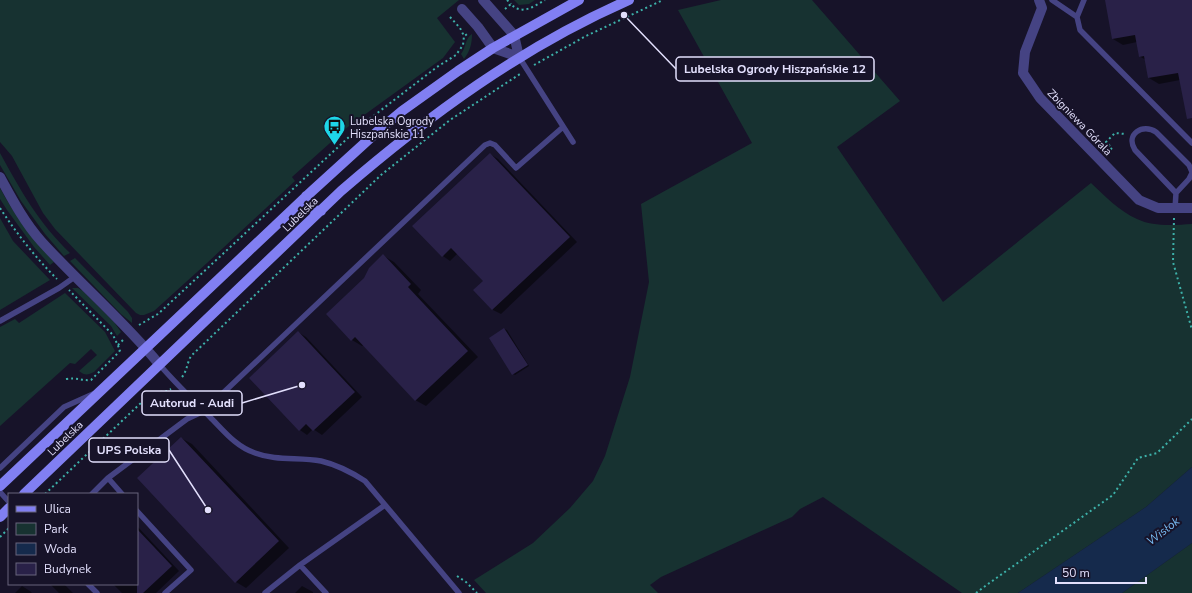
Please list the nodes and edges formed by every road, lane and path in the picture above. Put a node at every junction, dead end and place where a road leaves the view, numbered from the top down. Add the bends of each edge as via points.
1 (483, 0) edge
2 (507, 0) edge
3 (545, 0) edge
4 (579, 0) edge
5 (629, 0) edge
6 (663, 0) edge
7 (1039, 0) edge
8 (1052, 0) edge
9 (1084, 0) edge
10 (511, 4) junction
11 (462, 9) dead end
12 (504, 9) dead end
13 (450, 17) dead end
14 (1077, 17) junction
15 (472, 31) dead end
16 (514, 35) junction
17 (464, 36) junction
18 (493, 48) junction
19 (519, 57) junction
20 (527, 69) junction
21 (563, 127) junction
22 (1134, 136) junction
23 (573, 142) dead end
24 (1192, 143) edge
25 (1100, 161) junction
26 (1192, 173) edge
27 (0, 177) edge
28 (1176, 193) junction
29 (306, 196) junction
30 (0, 208) edge
31 (1192, 208) edge
32 (1175, 209) junction
33 (321, 211) junction
34 (76, 276) junction
35 (60, 282) dead end
36 (68, 289) dead end
37 (0, 321) edge
38 (140, 324) dead end
39 (1192, 330) edge
40 (125, 339) dead end
41 (118, 345) junction
42 (145, 348) junction
43 (159, 364) junction
44 (184, 376) dead end
45 (66, 379) dead end
46 (101, 390) junction
47 (169, 390) dead end
48 (204, 411) junction
49 (1192, 419) edge
50 (0, 468) edge
51 (108, 478) junction
52 (0, 486) edge
53 (0, 492) edge
54 (25, 493) edge
55 (46, 493) edge
56 (93, 493) edge
57 (121, 493) edge
58 (8, 501) edge
59 (385, 505) junction
60 (8, 509) edge
61 (138, 511) edge
62 (0, 517) edge
63 (8, 529) edge
64 (0, 537) edge
65 (300, 565) junction
66 (444, 575) junction
67 (89, 585) edge
68 (97, 593) edge
69 (165, 593) edge
70 (265, 593) edge
71 (326, 593) edge
72 (459, 593) edge
73 (477, 593) edge
74 (976, 593) edge

1 - 16 street
2 - 10 path
3 - 10 path via 525,10 518,10
4 - 16 main road, Lubelska
5 - 19 main road, Lubelska
6 - 20 path via 586,36
7 - 25 street, Zbigniewa Górala via 1042,8 1025,52 1024,73 1040,98
8 - 14 lane
9 - 14 lane
10 - 12 path
11 - 18 street
13 - 17 path
14 - 24 lane via 1080,30
15 - 17 path
16 - 18 main road, Lubelska
16 - 19 street
17 - 38 path via 463,45 456,55 436,67 363,124 158,314
18 - 19 street
18 - 29 main road, Lubelska via 402,112
19 - 20 lane
19 - 33 main road, Lubelska via 406,136
20 - 21 lane
20 - 44 path via 450,120 381,175 191,356
21 - 23 lane
21 - 48 lane via 516,168 495,145 485,145
22 - 25 path via 1115,133 1106,142 1112,148
22 - 26 lane via 1141,129 1152,129 1189,165
22 - 28 lane via 1132,146
25 - 32 street, Zbigniewa Górala via 1139,200 1158,208
26 - 28 lane
27 - 34 street via 14,203 40,240
28 - 32 lane
29 - 33 main road via 310,207
29 - 42 main road, Lubelska
30 - 35 path via 12,228
31 - 32 street, Zbigniewa Górala
32 - 39 path via 1173,262
33 - 43 main road, Lubelska
34 - 37 lane
34 - 42 street
36 - 41 path via 113,335
40 - 41 path
41 - 45 path via 120,352 95,377 87,380
42 - 43 street
42 - 46 main road, Lubelska
43 - 48 lane
43 - 54 main road, Lubelska
46 - 50 lane via 64,407
46 - 52 main road, Lubelska
47 - 55 path via 156,393 144,400
48 - 51 lane via 187,419
48 - 59 lane via 239,445 253,453 279,459 320,461 338,466 365,481
49 - 74 path via 1158,453 1138,458 1113,495
51 - 56 lane
51 - 57 lane
53 - 58 lane
59 - 65 lane
59 - 66 lane
60 - 62 main road
61 - 69 lane via 191,570
63 - 64 path
65 - 70 lane
65 - 71 lane
66 - 72 lane
66 - 73 path via 457,576
67 - 68 lane

